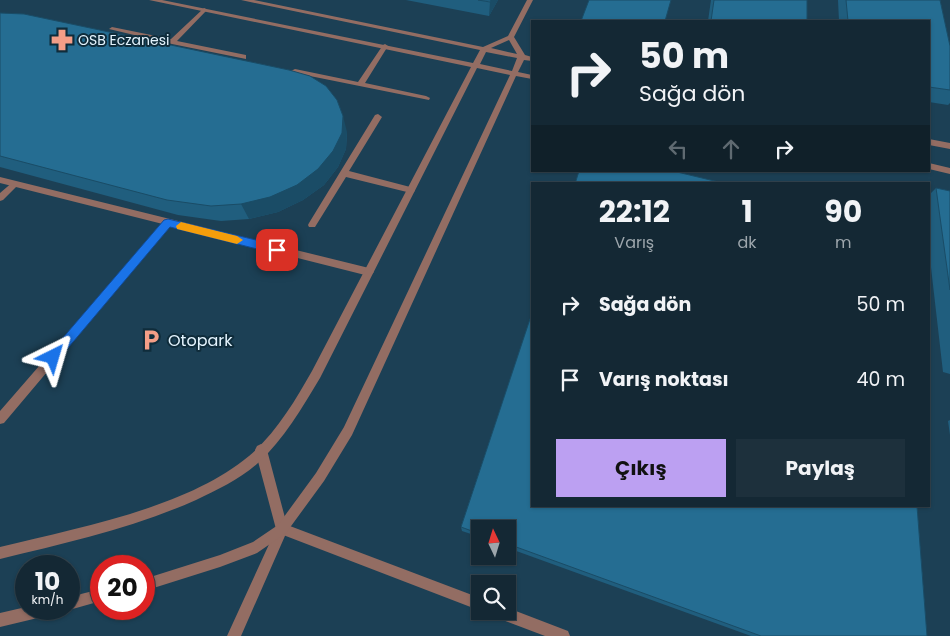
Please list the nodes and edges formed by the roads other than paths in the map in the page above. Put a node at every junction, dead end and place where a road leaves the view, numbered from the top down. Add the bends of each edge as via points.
1 (152, 0) edge
2 (244, 0) edge
3 (530, 0) edge
4 (204, 10) junction
5 (112, 29) dead end
6 (512, 37) junction
7 (172, 42) junction
8 (385, 46) junction
9 (484, 48) junction
10 (243, 57) dead end
11 (527, 58) edge
12 (475, 64) junction
13 (295, 71) edge
14 (513, 73) junction
15 (531, 77) edge
16 (360, 85) junction
17 (426, 98) dead end
18 (378, 117) dead end
19 (930, 142) edge
20 (950, 146) edge
21 (930, 166) edge
22 (950, 170) edge
23 (343, 173) junction
24 (0, 180) edge
25 (14, 184) junction
26 (411, 190) junction
27 (0, 198) edge
28 (168, 223) junction
29 (312, 225) dead end
30 (369, 272) junction
31 (0, 419) edge
32 (261, 450) junction
33 (282, 529) junction
34 (0, 552) edge
35 (155, 582) edge
36 (471, 602) edge
37 (15, 616) edge
38 (516, 618) edge
39 (0, 620) edge
40 (234, 636) edge
41 (563, 636) edge

1 - 4 street
2 - 9 street
3 - 6 street
4 - 7 street
4 - 8 street
5 - 7 street
6 - 9 street
6 - 11 street
7 - 10 street
8 - 12 street
8 - 16 street
9 - 11 street
9 - 12 street
11 - 14 street
12 - 14 street
12 - 26 street
13 - 16 street
14 - 15 street
14 - 33 street via 348,431
16 - 17 street
18 - 23 street
19 - 20 street
21 - 22 street
23 - 26 street
23 - 29 street
24 - 25 street
25 - 27 street
25 - 28 street
26 - 30 street
28 - 30 street
28 - 31 street
30 - 32 street via 296,408 276,436
32 - 33 street
32 - 34 street via 233,474 133,519
33 - 35 street via 257,547
33 - 36 street
33 - 40 street
37 - 39 street
38 - 41 street

